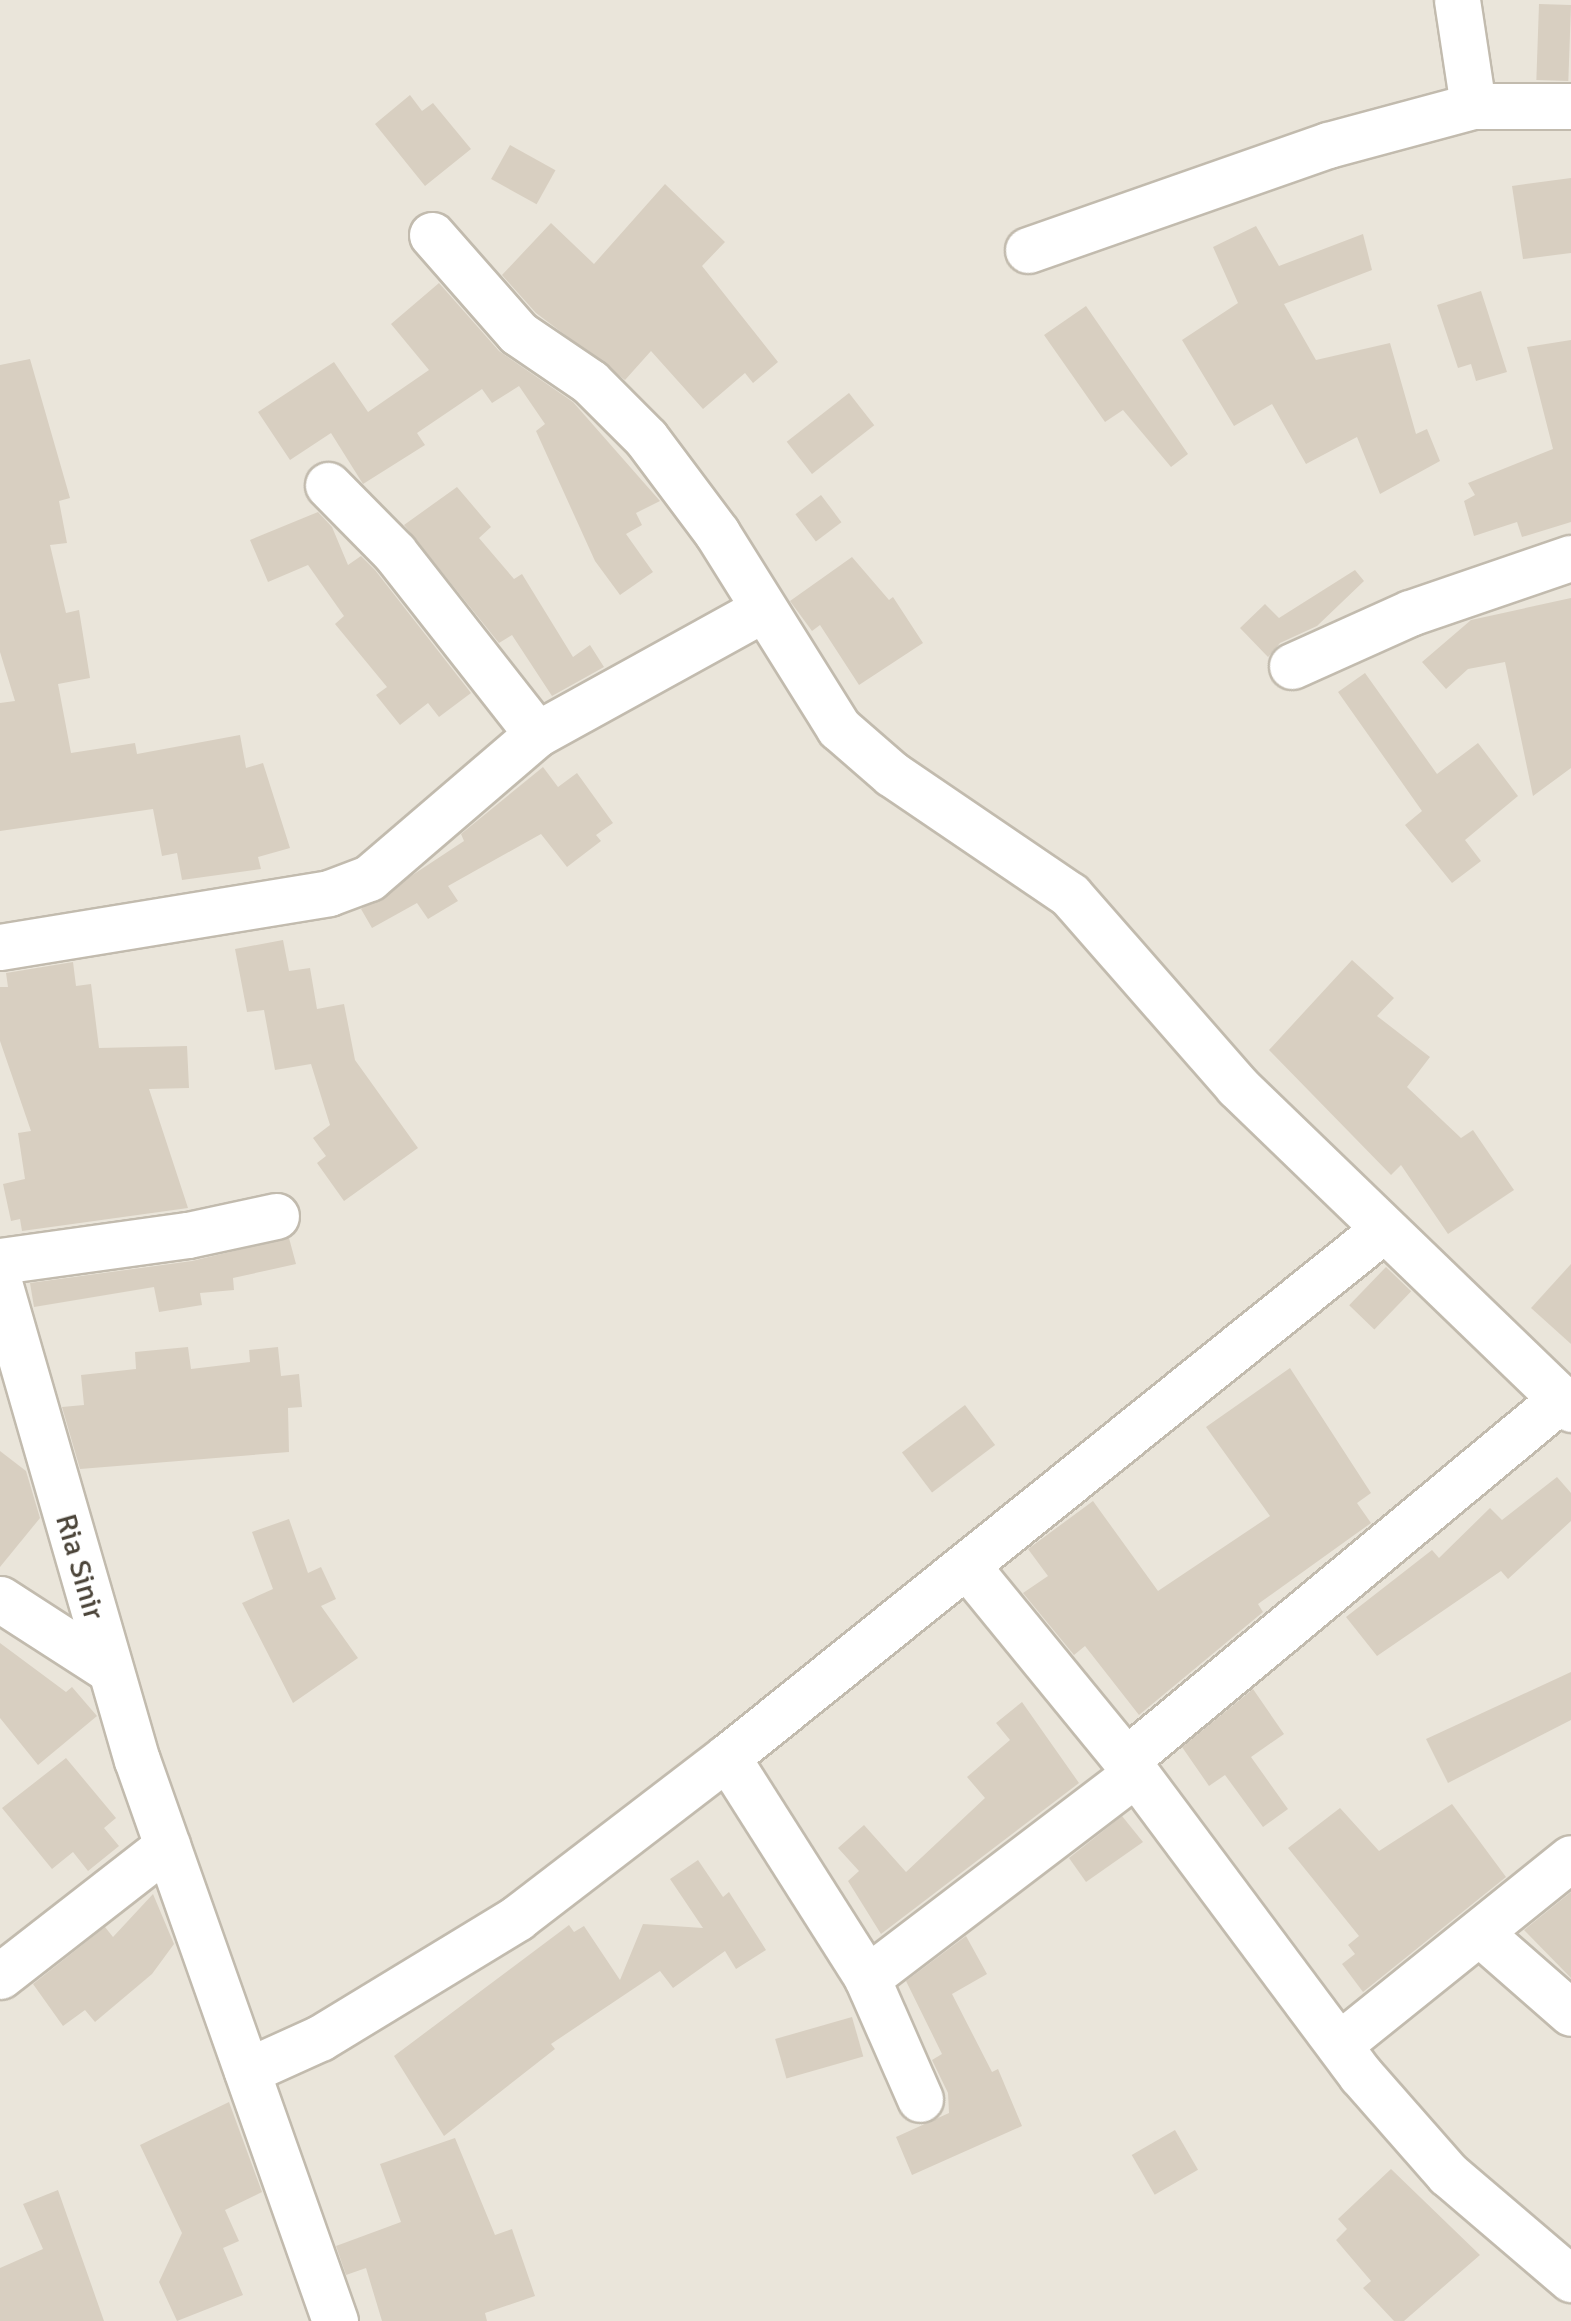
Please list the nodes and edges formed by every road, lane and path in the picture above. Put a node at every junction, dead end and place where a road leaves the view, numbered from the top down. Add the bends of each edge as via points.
1 (1458, 0) edge
2 (1472, 106) junction
3 (1571, 106) edge
4 (432, 235) dead end
5 (1028, 250) dead end
6 (328, 484) dead end
7 (1571, 558) edge
8 (764, 610) junction
9 (1292, 666) dead end
10 (537, 734) junction
11 (0, 947) edge
12 (276, 1216) dead end
13 (1382, 1230) junction
14 (0, 1260) edge
15 (0, 1286) edge
16 (1566, 1405) edge
17 (966, 1566) junction
18 (0, 1599) edge
19 (107, 1668) junction
20 (727, 1757) junction
21 (1131, 1767) junction
22 (167, 1846) junction
23 (1571, 1858) edge
24 (1482, 1935) junction
25 (0, 1976) edge
26 (868, 1978) junction
27 (1571, 2013) edge
28 (1341, 2043) junction
29 (247, 2070) junction
30 (920, 2100) dead end
31 (1571, 2279) edge
32 (335, 2321) edge

1 - 2 street
2 - 3 street
2 - 5 street via 1328,145
4 - 8 street via 538,352 590,382 646,438 718,533
6 - 10 street via 394,553
7 - 9 street via 1410,613
8 - 10 street
8 - 13 street via 839,728 892,774 1070,895 1237,1086
10 - 11 street via 369,878 330,893
12 - 14 street
13 - 16 street
13 - 17 street
15 - 19 street, Ria Sinir
16 - 21 street
17 - 20 street
17 - 21 street
18 - 19 street
19 - 22 street, Ria Sinir
20 - 26 street
20 - 29 street via 516,1918 320,2038
21 - 26 street
21 - 28 street
22 - 25 street
22 - 29 street, Ria Sinir
23 - 24 street
24 - 27 street
24 - 28 street
26 - 30 street
28 - 31 street via 1448,2174
29 - 32 street, Ria Sinir

